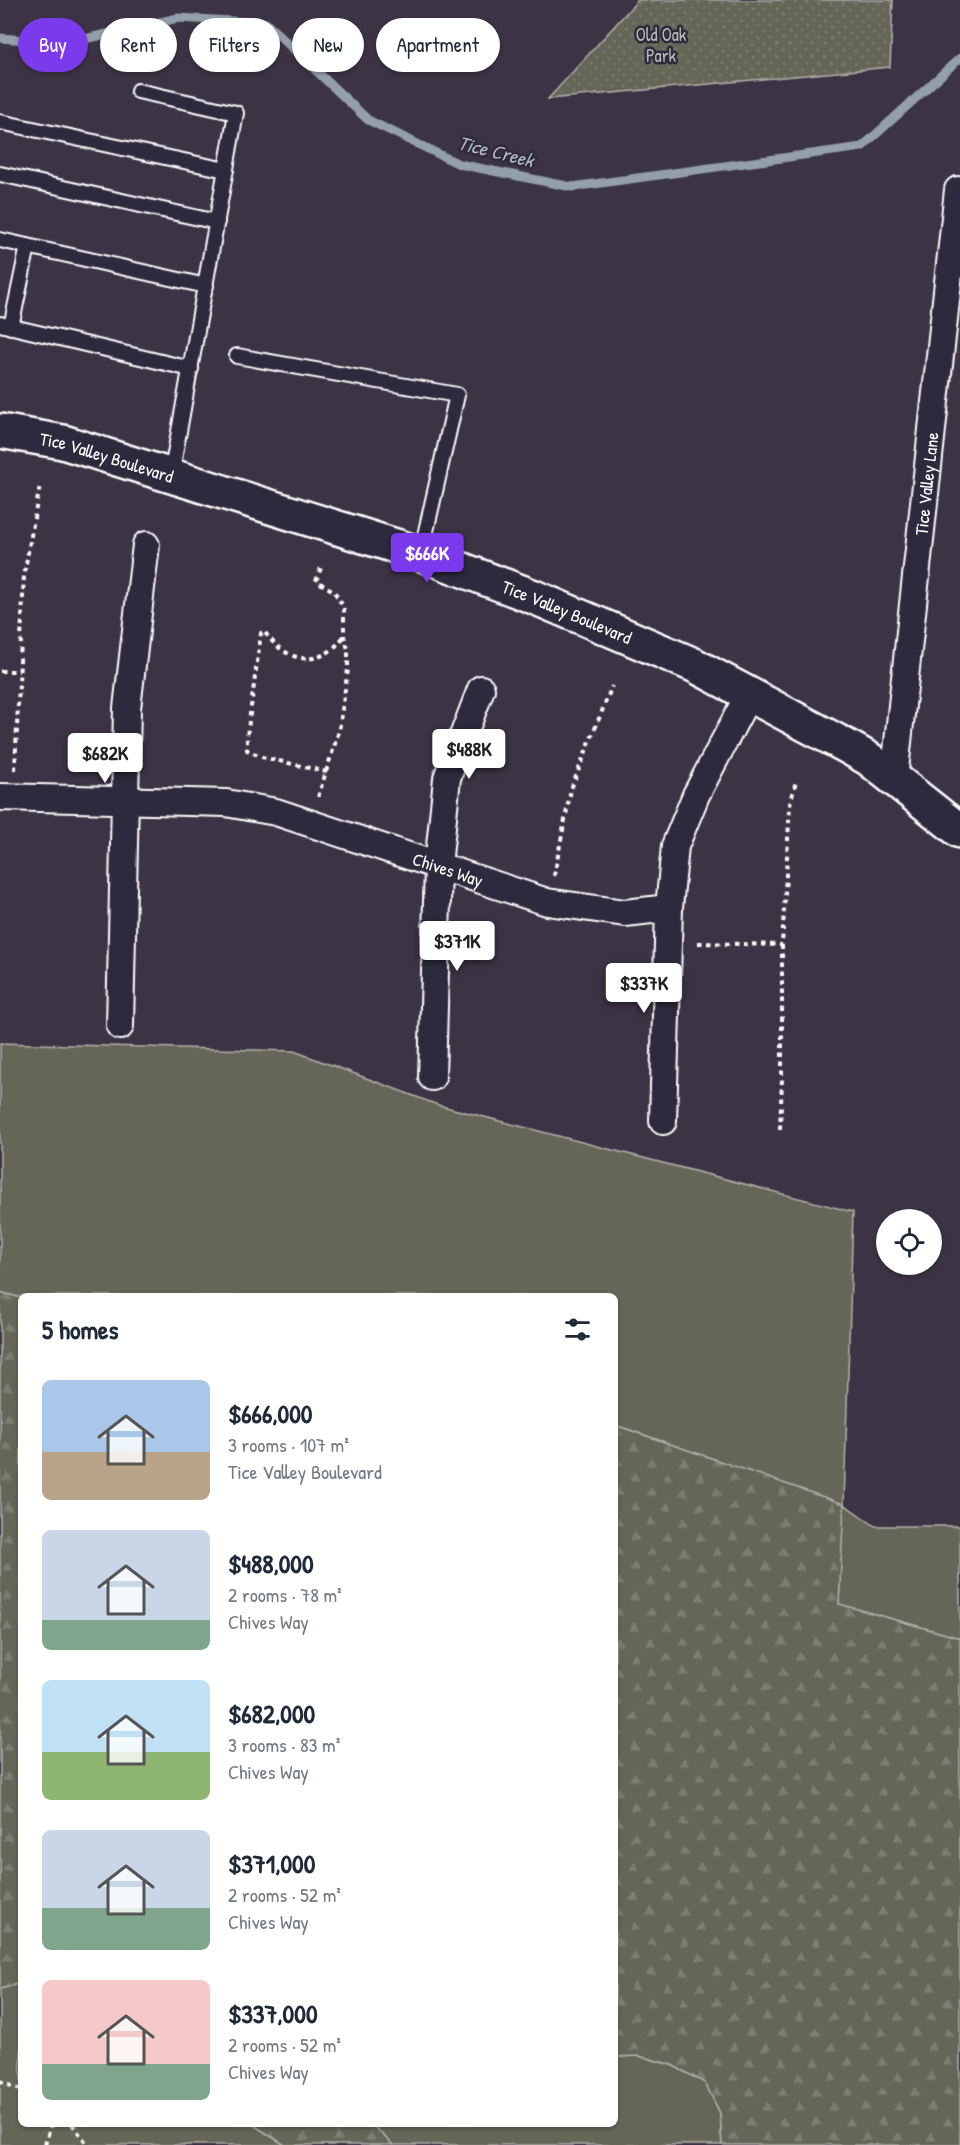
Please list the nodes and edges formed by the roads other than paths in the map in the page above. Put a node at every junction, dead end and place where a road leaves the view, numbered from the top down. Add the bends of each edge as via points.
1 (138, 91) dead end
2 (0, 122) edge
3 (226, 170) junction
4 (0, 174) edge
5 (958, 190) dead end
6 (217, 222) junction
7 (0, 240) edge
8 (28, 246) junction
9 (206, 286) junction
10 (6, 325) edge
11 (237, 357) dead end
12 (191, 369) junction
13 (0, 431) edge
14 (171, 476) junction
15 (146, 545) dead end
16 (421, 554) junction
17 (481, 689) dead end
18 (748, 696) junction
19 (894, 779) junction
20 (0, 797) edge
21 (126, 799) junction
22 (960, 831) edge
23 (438, 866) junction
24 (669, 909) junction
25 (120, 1026) dead end
26 (432, 1077) dead end
27 (663, 1121) dead end

1 - 3 lane via 236,113
2 - 3 lane
3 - 6 lane
4 - 6 lane
5 - 19 street, Tice Valley Lane
6 - 9 lane
7 - 8 lane
8 - 9 lane
8 - 10 lane
9 - 12 lane
10 - 12 lane
11 - 16 lane via 457,395
12 - 14 lane
13 - 14 street, Tice Valley Boulevard via 63,442
14 - 16 street, Tice Valley Boulevard
15 - 21 street via 127,708
16 - 18 street, Tice Valley Boulevard via 683,661
17 - 23 street via 447,778
18 - 19 street, Tice Valley Boulevard via 848,747
18 - 24 street via 696,795 675,846
19 - 22 street, Tice Valley Boulevard
20 - 21 street, Chives Way
21 - 23 street, Chives Way via 226,803 276,812
21 - 25 street
23 - 24 street, Chives Way via 547,902 626,913
23 - 26 street
24 - 27 street

